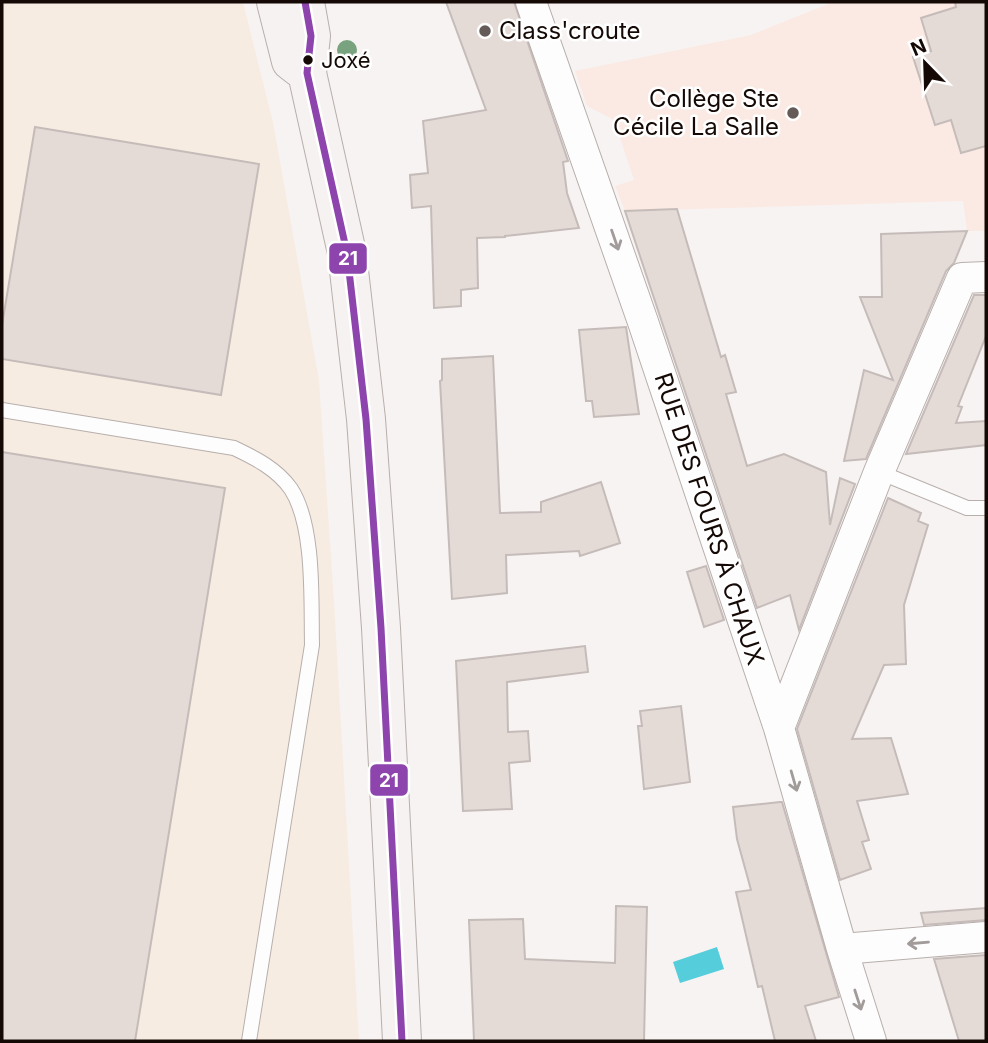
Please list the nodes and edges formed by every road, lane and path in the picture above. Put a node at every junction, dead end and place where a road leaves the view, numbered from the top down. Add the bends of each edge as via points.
1 (276, 2) edge
2 (305, 2) edge
3 (531, 2) edge
4 (307, 74) junction
5 (986, 276) edge
6 (2, 410) edge
7 (879, 472) junction
8 (986, 508) edge
9 (779, 728) junction
10 (986, 937) edge
11 (842, 949) junction
12 (249, 1041) edge
13 (402, 1041) edge
14 (871, 1041) edge

1 - 4 main road via 290,61
2 - 4 main road via 311,36
3 -> 9 street, RUE DES FOURS À CHAUX
4 - 13 main road via 347,253 365,406 376,534
5 - 7 street via 962,278
6 - 12 lane via 234,448 266,463 290,488 304,516 312,645
7 - 8 lane via 967,508
7 - 9 street
9 -> 11 street, RUE DES FOURS À CHAUX
10 -> 11 street
11 -> 14 street, RUE DES FOURS À CHAUX

